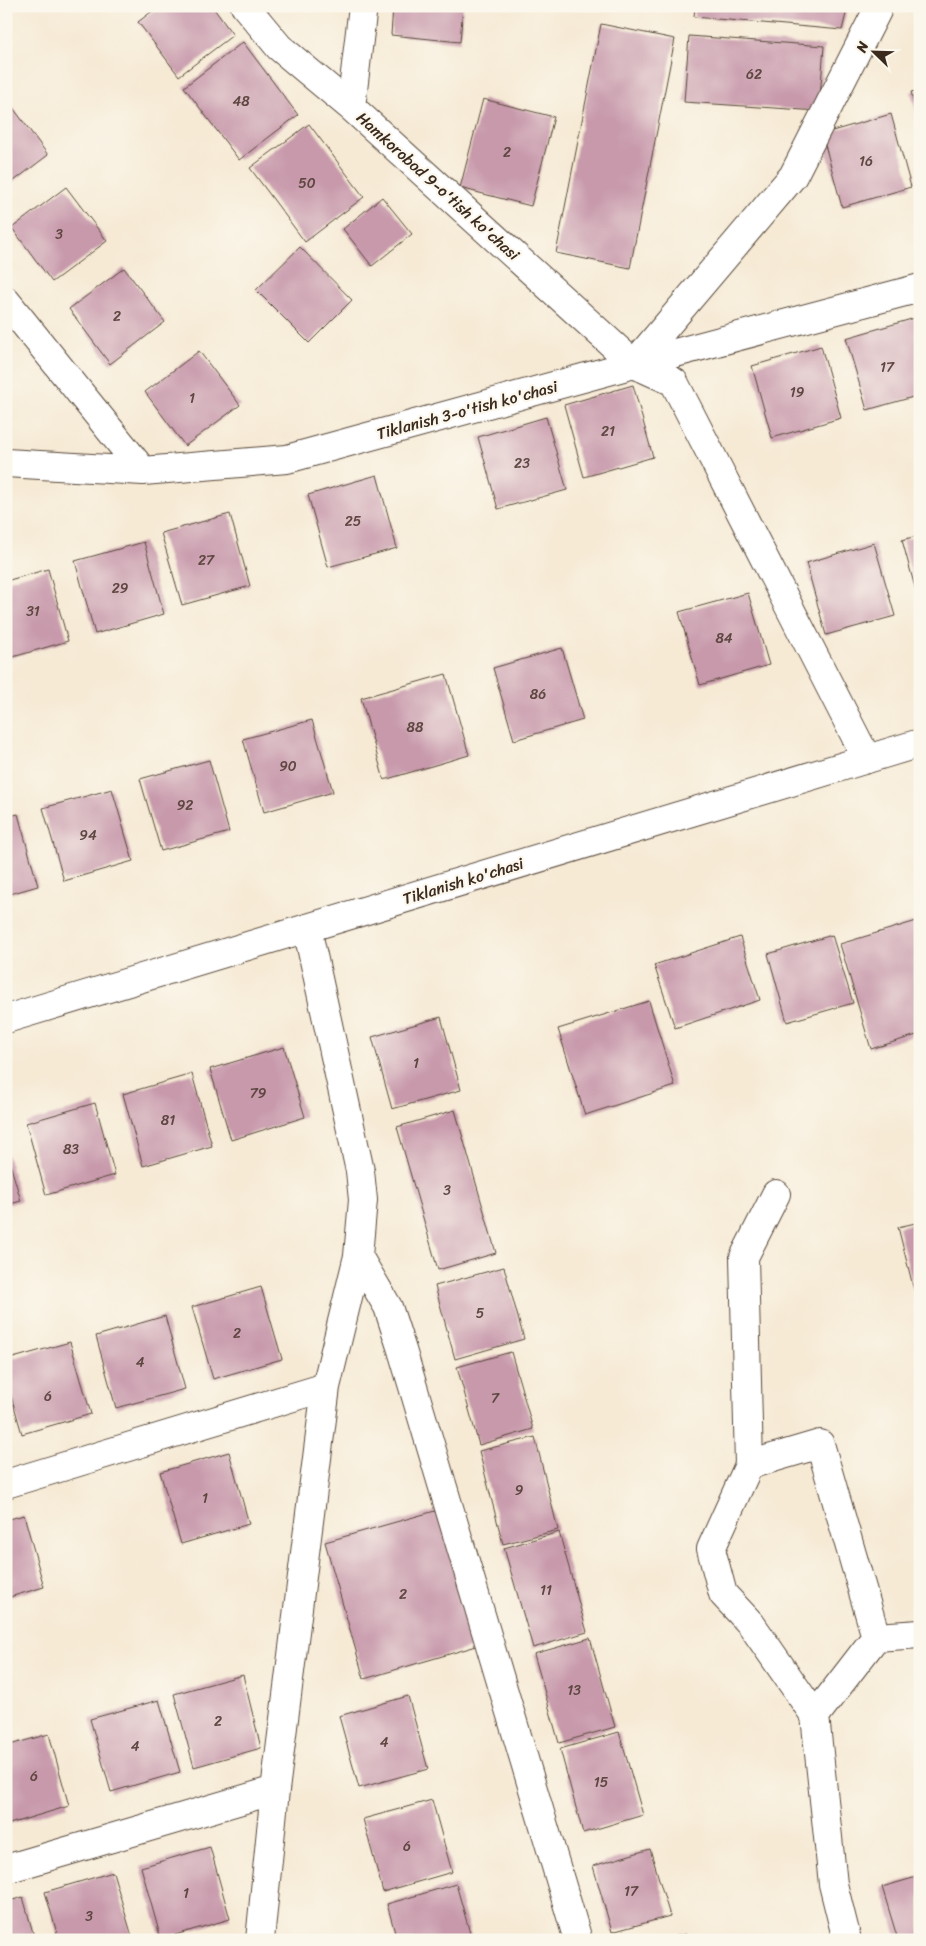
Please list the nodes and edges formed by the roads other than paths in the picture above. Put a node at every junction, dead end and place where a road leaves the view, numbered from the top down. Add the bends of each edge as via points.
1 (246, 6) edge
2 (363, 6) edge
3 (878, 6) edge
4 (351, 107) junction
5 (920, 288) edge
6 (6, 301) edge
7 (634, 364) junction
8 (6, 463) edge
9 (143, 471) junction
10 (920, 743) edge
11 (867, 759) junction
12 (307, 928) junction
13 (6, 1019) edge
14 (776, 1194) dead end
15 (358, 1256) junction
16 (326, 1387) junction
17 (749, 1465) junction
18 (6, 1484) edge
19 (920, 1634) edge
20 (876, 1637) junction
21 (815, 1716) junction
22 (275, 1790) junction
23 (6, 1869) edge
24 (260, 1940) edge
25 (578, 1940) edge
26 (847, 1940) edge

1 - 4 street, Hamkorobod 9-o'tish ko'chasi via 279,46
2 - 4 street
3 - 7 street via 793,176
4 - 7 street, Hamkorobod 9-o'tish ko'chasi
5 - 7 street, Tiklanish 3-o'tish ko'chasi
6 - 9 street
7 - 9 street, Tiklanish 3-o'tish ko'chasi via 287,459
7 - 11 street, Hamkorobod 9-o'tish ko'chasi via 674,382
8 - 9 street, Tiklanish 3-o'tish ko'chasi
10 - 11 street, Tiklanish ko'chasi
11 - 12 street, Tiklanish ko'chasi
12 - 13 street, Tiklanish ko'chasi
12 - 15 street via 360,1172 363,1200
14 - 17 street via 744,1257
15 - 16 street
15 - 25 street via 388,1307 402,1350
16 - 18 street
16 - 22 street
17 - 20 street via 820,1444
17 - 21 street via 711,1549 723,1594 751,1624
19 - 20 street
20 - 21 street
21 - 26 street via 833,1884
22 - 23 street
22 - 24 street

